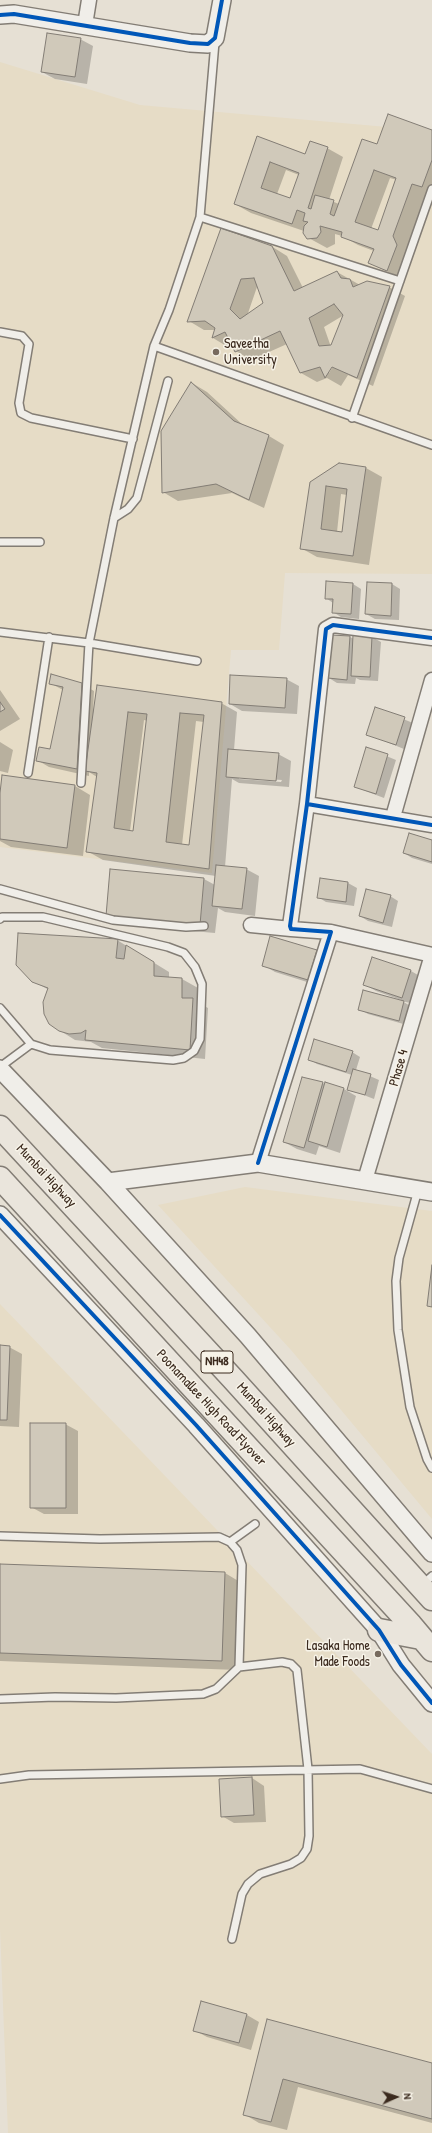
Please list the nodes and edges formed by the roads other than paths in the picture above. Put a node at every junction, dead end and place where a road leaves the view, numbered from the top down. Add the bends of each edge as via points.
1 (89, 0) edge
2 (222, 0) edge
3 (0, 15) edge
4 (85, 25) junction
5 (215, 38) junction
6 (432, 189) edge
7 (200, 217) junction
8 (400, 281) junction
9 (0, 332) edge
10 (154, 346) junction
11 (168, 381) dead end
12 (352, 418) junction
13 (133, 438) junction
14 (432, 445) edge
15 (114, 518) junction
16 (0, 542) edge
17 (40, 542) dead end
18 (0, 632) edge
19 (49, 637) junction
20 (432, 638) edge
21 (89, 643) junction
22 (197, 661) dead end
23 (432, 680) edge
24 (28, 773) dead end
25 (81, 783) dead end
26 (307, 804) junction
27 (393, 817) junction
28 (432, 825) edge
29 (0, 890) edge
30 (0, 919) edge
31 (252, 925) dead end
32 (204, 926) dead end
33 (291, 929) junction
34 (331, 932) junction
35 (432, 955) edge
36 (0, 1008) edge
37 (31, 1044) junction
38 (0, 1068) edge
39 (0, 1127) edge
40 (0, 1138) edge
41 (258, 1163) junction
42 (41, 1171) junction
43 (0, 1178) edge
44 (366, 1180) junction
45 (108, 1182) junction
46 (425, 1190) edge
47 (0, 1215) edge
48 (432, 1468) edge
49 (255, 1524) dead end
50 (0, 1536) edge
51 (230, 1542) junction
52 (432, 1553) edge
53 (428, 1587) edge
54 (379, 1630) junction
55 (427, 1644) edge
56 (239, 1667) junction
57 (0, 1699) edge
58 (432, 1702) edge
59 (308, 1769) junction
60 (0, 1779) edge
61 (432, 1789) edge
62 (232, 1939) dead end

1 - 4 street
2 - 5 street
3 - 4 street via 14,14
4 - 5 street via 190,43 208,44
5 - 7 lane
6 - 8 lane
7 - 8 lane
7 - 10 lane via 169,310
8 - 12 lane
9 - 13 lane via 22,336 29,344 19,403 21,413 31,418
10 - 12 lane
10 - 13 lane
11 - 15 lane via 137,498 128,509
12 - 14 lane
13 - 15 lane
15 - 21 lane
16 - 17 lane
18 - 19 lane
19 - 21 lane
19 - 24 lane
20 - 26 street via 333,625 326,628
21 - 22 lane
21 - 25 lane
23 - 27 street
26 - 27 street
26 - 33 street
27 - 28 street
29 - 32 lane via 113,920 186,928
30 - 37 lane via 43,917 168,947 184,953 195,967 202,984 200,1039 194,1051 184,1058 173,1060 50,1050
31 - 33 street
33 - 34 street
34 - 35 street
34 - 41 street
35 - 44 street, Phase 4
36 - 37 lane
37 - 38 lane
38 - 45 street
39 - 42 highway, Mumbai Highway / NH48
40 - 42 highway
41 - 44 street
41 - 45 street
42 - 53 highway, Mumbai Highway / NH48
43 - 55 highway, Poonamallee High Road Flyover / NH48
44 - 46 street
45 - 52 street via 248,1336
46 - 48 lane via 399,1258 396,1281 398,1330 410,1407
47 - 54 street via 196,1425
49 - 51 lane
50 - 51 lane via 100,1539 219,1537
51 - 56 lane via 237,1550 242,1565
54 - 55 highway
54 - 58 street via 401,1664
56 - 57 lane via 216,1689 204,1694
56 - 59 lane via 282,1662 291,1664 297,1670
59 - 60 lane via 29,1775
59 - 61 lane via 360,1770
59 - 62 lane via 307,1849 301,1858 291,1864 260,1874 248,1884 242,1894

